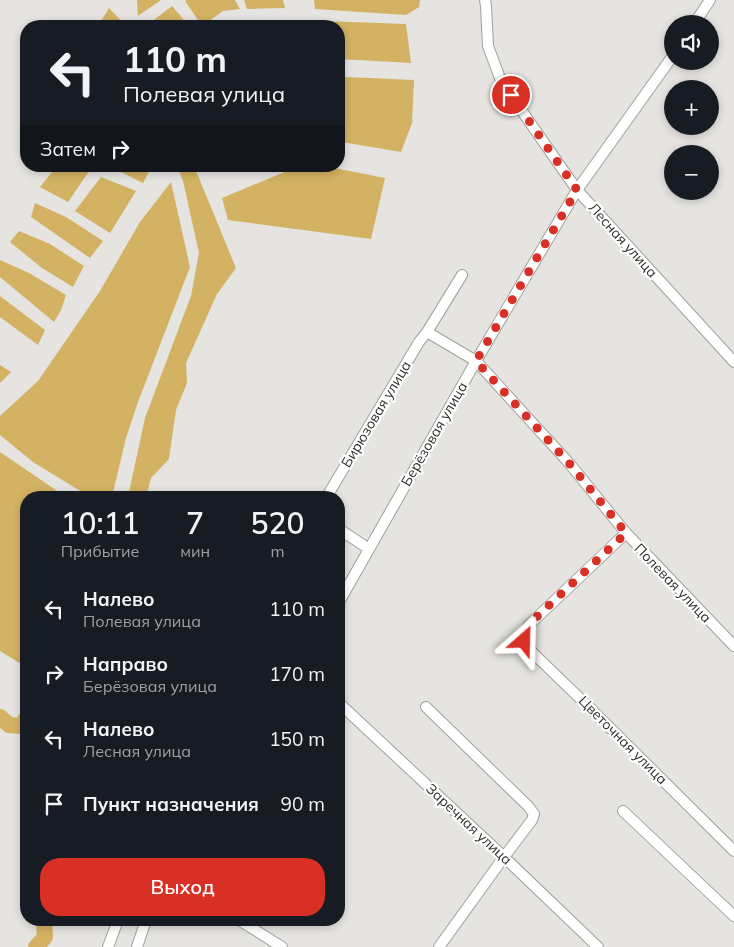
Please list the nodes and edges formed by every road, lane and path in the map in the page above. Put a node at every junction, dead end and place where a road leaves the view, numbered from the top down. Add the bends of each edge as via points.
1 (485, 0) edge
2 (710, 0) edge
3 (700, 15) edge
4 (664, 68) edge
5 (577, 190) junction
6 (462, 275) dead end
7 (427, 332) junction
8 (476, 361) junction
9 (734, 362) edge
10 (330, 491) edge
11 (345, 532) edge
12 (626, 533) junction
13 (369, 549) junction
14 (345, 591) edge
15 (734, 646) edge
16 (426, 707) dead end
17 (345, 709) edge
18 (622, 810) dead end
19 (734, 851) edge
20 (504, 857) junction
21 (734, 916) edge
22 (116, 926) edge
23 (144, 926) edge
24 (249, 926) edge
25 (108, 947) edge
26 (137, 947) edge
27 (282, 947) edge
28 (439, 947) edge
29 (598, 947) edge

1 - 5 street, Лесная улица via 488,46 500,81
2 - 3 street
4 - 5 street, Берёзовая улица
5 - 8 street, Берёзовая улица
5 - 9 street, Лесная улица
6 - 7 street, Бирюзовая улица
7 - 8 street
7 - 10 street, Бирюзовая улица
8 - 12 street, Полевая улица via 569,463
8 - 13 street, Берёзовая улица
11 - 13 street
12 - 15 street, Полевая улица
12 - 19 street, Цветочная улица via 528,625 524,641
13 - 14 street, Берёзовая улица
16 - 20 street via 534,814
17 - 20 street, Заречная улица
18 - 21 street
20 - 28 street
20 - 29 street, Заречная улица
22 - 25 street
23 - 26 street
24 - 27 street

